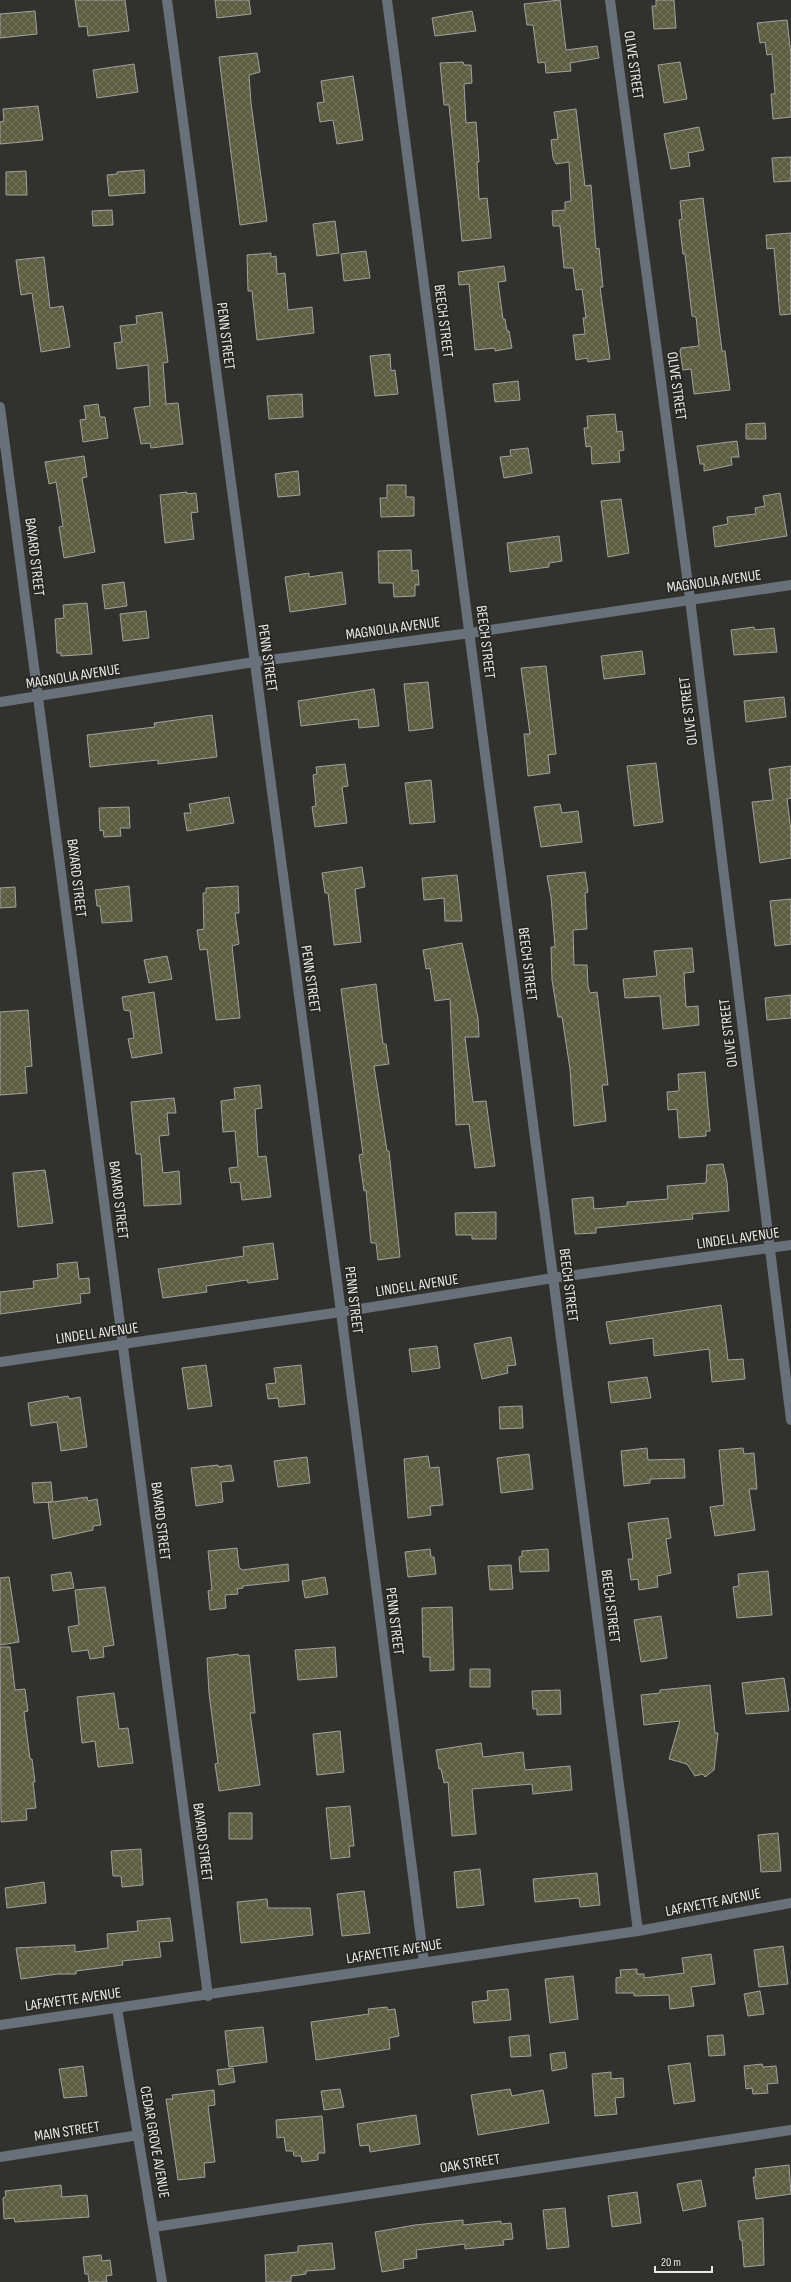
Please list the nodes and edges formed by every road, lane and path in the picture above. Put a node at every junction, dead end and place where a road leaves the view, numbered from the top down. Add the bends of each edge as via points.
1 (167, 0) edge
2 (387, 0) edge
3 (610, 0) edge
4 (0, 407) edge
5 (791, 585) edge
6 (690, 599) junction
7 (470, 633) junction
8 (254, 662) junction
9 (38, 697) junction
10 (0, 702) edge
11 (791, 1245) edge
12 (769, 1249) junction
13 (553, 1278) junction
14 (340, 1312) junction
15 (122, 1345) junction
16 (0, 1362) edge
17 (791, 1420) edge
18 (791, 1903) edge
19 (638, 1931) junction
20 (424, 1962) junction
21 (208, 1996) junction
22 (117, 2008) junction
23 (0, 2025) edge
24 (791, 2130) edge
25 (139, 2135) junction
26 (0, 2157) edge
27 (154, 2227) junction
28 (162, 2282) edge

1 - 8 street, PENN STREET
2 - 7 street, BEECH STREET
3 - 6 street, OLIVE STREET
4 - 9 street, BAYARD STREET
5 - 6 street, MAGNOLIA AVENUE
6 - 7 street, MAGNOLIA AVENUE
6 - 12 street, OLIVE STREET
7 - 8 street, MAGNOLIA AVENUE
7 - 13 street, BEECH STREET
8 - 9 street, MAGNOLIA AVENUE
8 - 14 street, PENN STREET
9 - 10 street, MAGNOLIA AVENUE
9 - 15 street, BAYARD STREET
11 - 12 street, LINDELL AVENUE
12 - 13 street, LINDELL AVENUE
12 - 17 street, OLIVE STREET
13 - 14 street, LINDELL AVENUE
13 - 19 street, BEECH STREET
14 - 15 street, LINDELL AVENUE
14 - 20 street, PENN STREET
15 - 16 street, LINDELL AVENUE
15 - 21 street, BAYARD STREET
18 - 19 street, LAFAYETTE AVENUE
19 - 20 street, LAFAYETTE AVENUE
20 - 21 street, LAFAYETTE AVENUE
21 - 22 street, LAFAYETTE AVENUE
22 - 23 street, LAFAYETTE AVENUE
22 - 25 street, CEDAR GROVE AVENUE
24 - 27 street, OAK STREET
25 - 26 street, MAIN STREET
25 - 27 street, CEDAR GROVE AVENUE
27 - 28 street, CEDAR GROVE AVENUE

